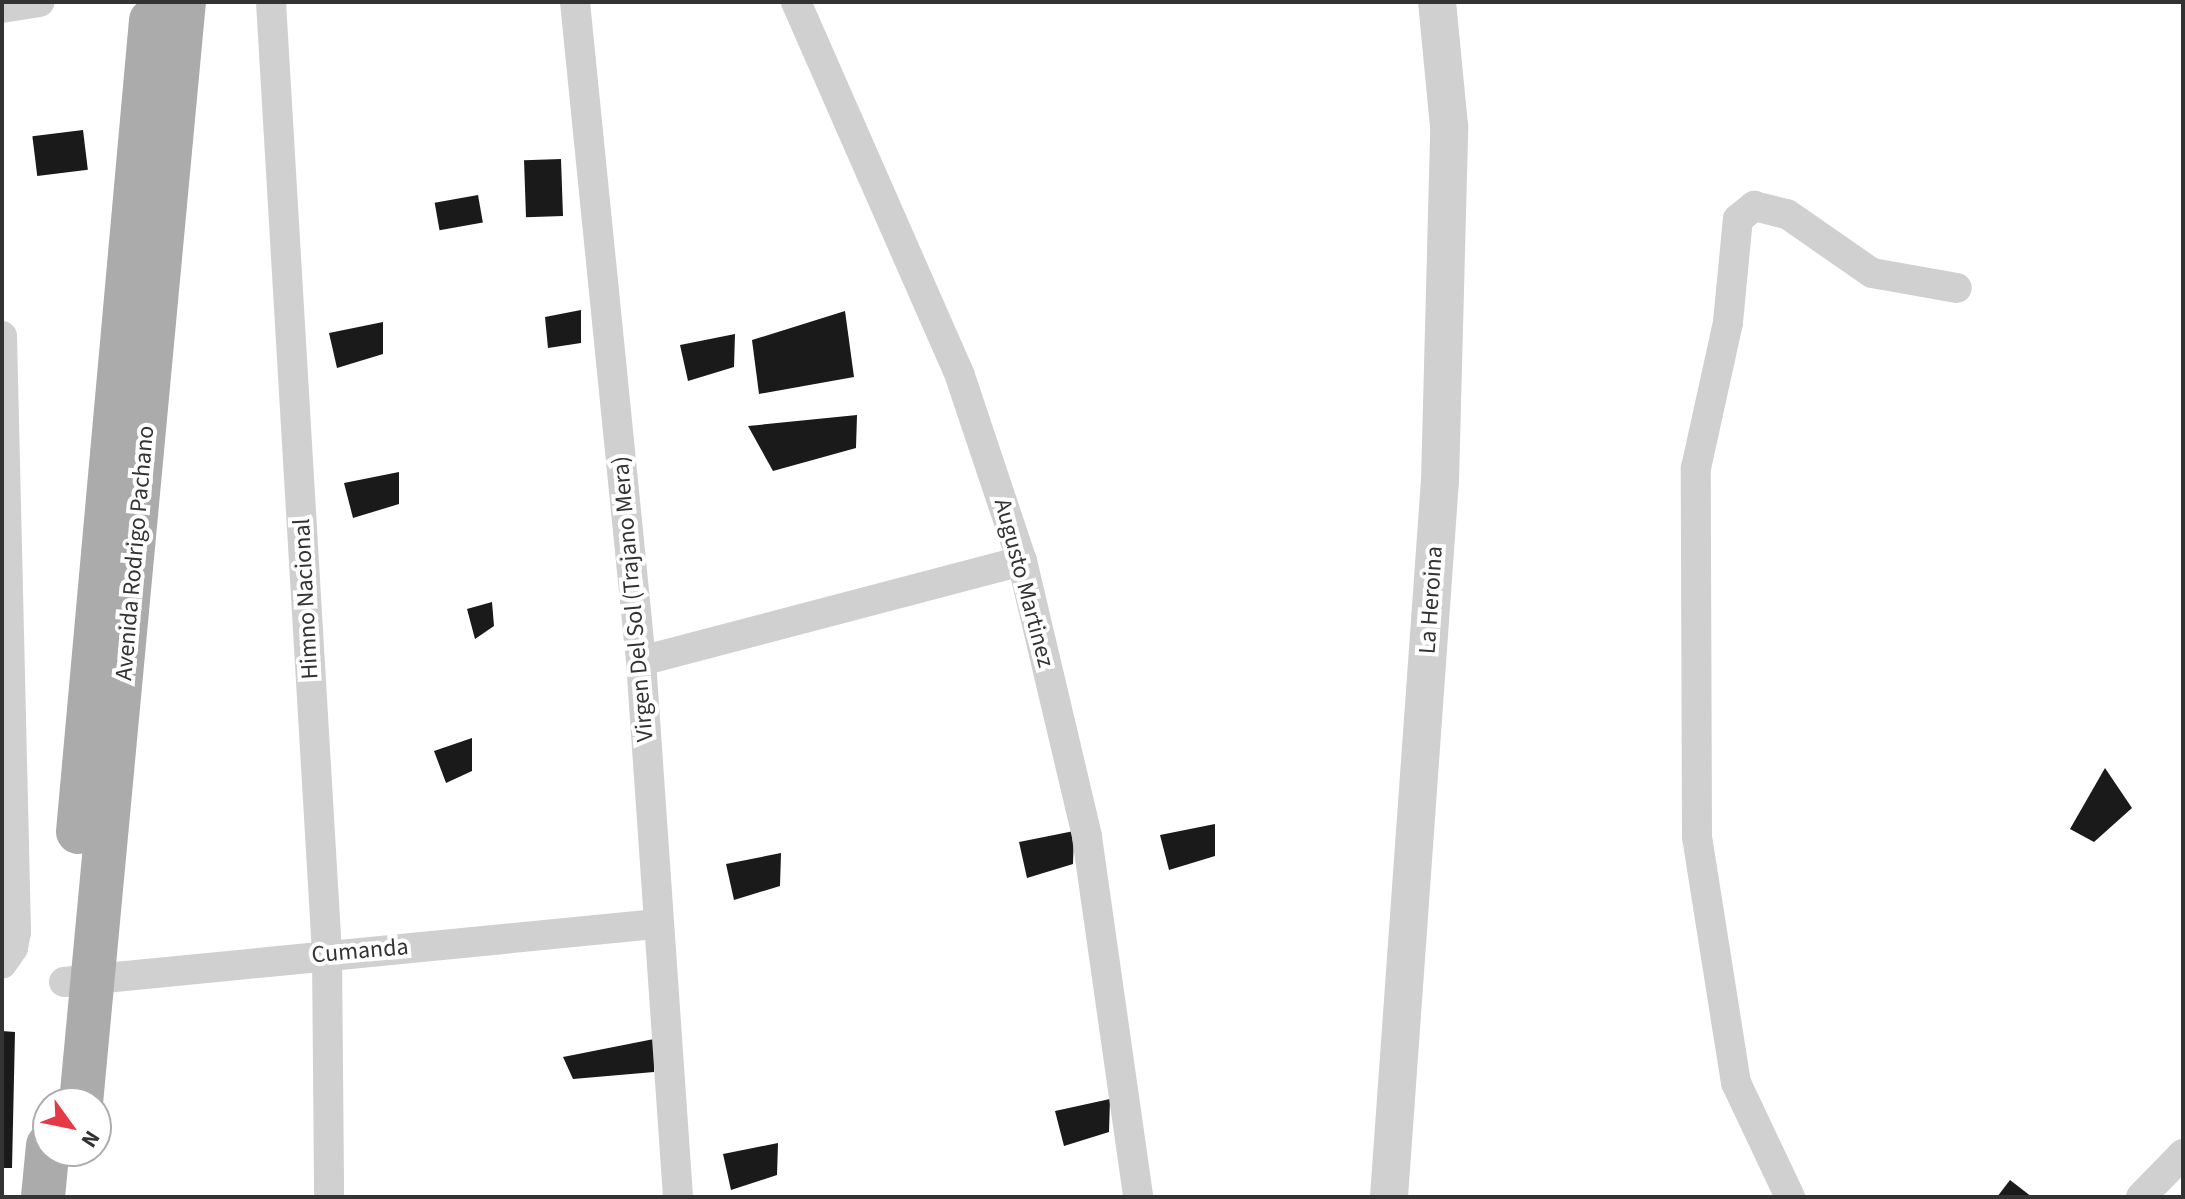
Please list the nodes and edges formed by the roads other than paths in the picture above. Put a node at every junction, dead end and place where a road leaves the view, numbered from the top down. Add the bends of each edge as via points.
1 (40, 2) edge
2 (153, 2) edge
3 (184, 2) edge
4 (271, 2) edge
5 (575, 2) edge
6 (796, 2) edge
7 (1437, 2) edge
8 (2, 8) edge
9 (1957, 288) dead end
10 (2, 336) edge
11 (1022, 561) junction
12 (641, 661) junction
13 (657, 924) junction
14 (327, 954) junction
15 (2, 964) edge
16 (78, 980) junction
17 (55, 1087) edge
18 (81, 1087) edge
19 (2183, 1154) edge
20 (46, 1167) edge
21 (74, 1167) edge
22 (43, 1197) edge
23 (71, 1197) edge
24 (329, 1197) edge
25 (678, 1197) edge
26 (1138, 1197) edge
27 (1389, 1197) edge
28 (1790, 1197) edge
29 (2141, 1197) edge

1 - 8 street
2 - 16 main road, Avenida Rodrigo Pachano
3 - 16 main road, Avenida Rodrigo Pachano
4 - 14 street, Himno Nacional
5 - 12 street, Virgen Del Sol (Trajano Mera)
6 - 11 street, Augusto Martinez via 960,376
7 - 27 street, La Heroina via 1449,126 1440,481
9 - 28 street via 1872,273 1787,214 1754,206 1738,219 1728,322 1696,468 1697,836 1736,1083
10 - 15 street via 16,932
11 - 12 street
11 - 26 street, Augusto Martinez via 1087,837
12 - 13 street, Virgen Del Sol (Trajano Mera)
13 - 14 street, Cumanda
13 - 25 street, Virgen Del Sol (Trajano Mera)
14 - 16 street, Cumanda
14 - 24 street, Himno Nacional
16 - 17 main road, Avenida Rodrigo Pachano
16 - 18 main road, Avenida Rodrigo Pachano
19 - 29 street
20 - 22 main road
21 - 23 main road

